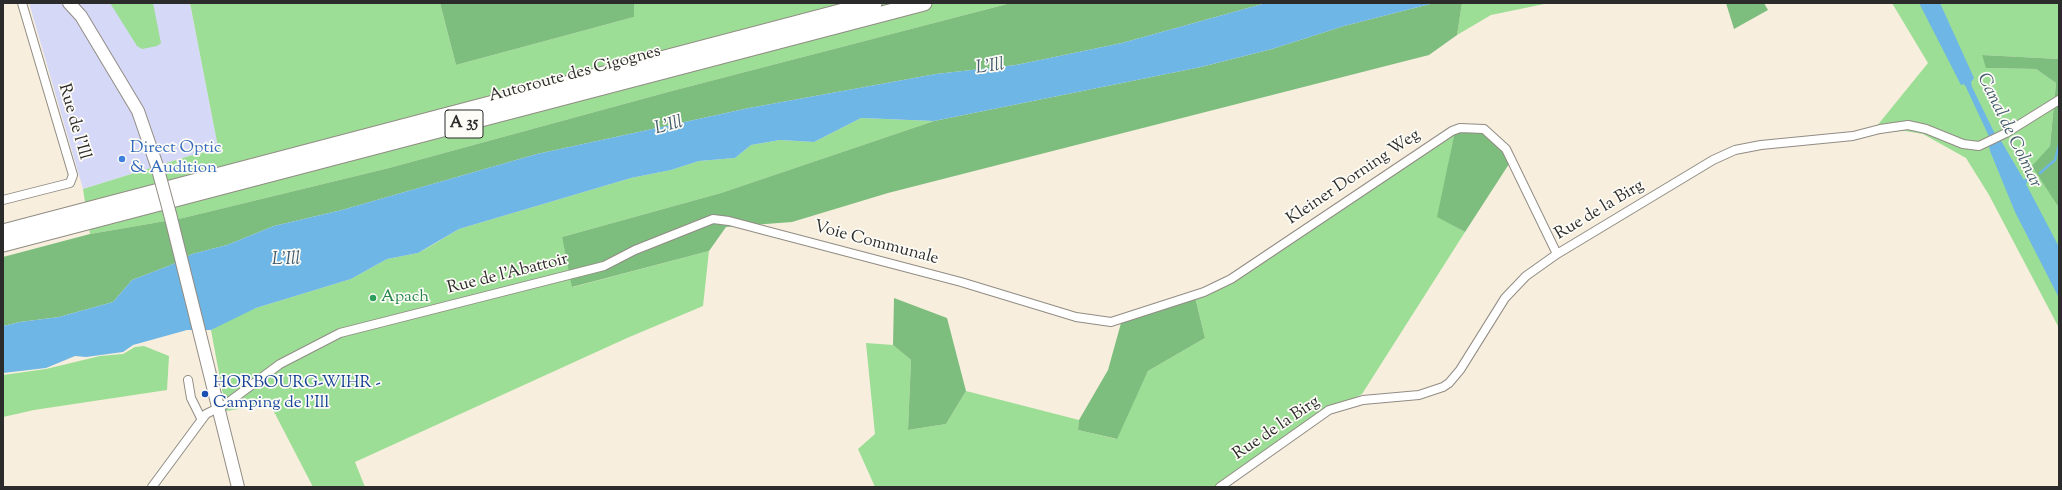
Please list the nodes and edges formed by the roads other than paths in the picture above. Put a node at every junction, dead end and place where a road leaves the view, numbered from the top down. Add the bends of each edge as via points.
1 (22, 3) edge
2 (69, 3) edge
3 (80, 3) edge
4 (874, 3) edge
5 (924, 3) edge
6 (82, 16) junction
7 (2059, 100) edge
8 (3, 200) edge
9 (3, 232) edge
10 (3, 244) edge
11 (635, 250) joint
12 (1557, 254) junction
13 (1111, 322) joint
14 (188, 380) dead end
15 (218, 410) junction
16 (201, 418) junction
17 (235, 483) edge
18 (152, 487) edge
19 (1220, 487) edge

1 - 8 street, Rue de l'Ill via 73,175 70,183
2 - 6 main road
3 - 6 main road
4 - 9 highway, Autoroute des Cigognes / A 35
5 - 10 highway, Autoroute des Cigognes / A 35
6 - 15 main road, bridge via 138,111 157,166
7 - 12 street, Rue de la Birg via 2006,133 1984,144 1973,146 1908,125 1853,136 1735,150 1713,160
11 - 13 street, Voie Communale via 713,219 729,221 961,282 1076,317
11 - 15 street, Rue de l'Abattoir via 604,266 340,332 280,364
12 - 13 street, Kleiner Dorning Weg via 1506,149 1484,129 1460,128 1231,279 1204,292
12 - 19 street, Rue de la Birg via 1512,289 1460,370 1443,388 1419,395 1362,400 1329,410
14 - 16 street via 191,398
15 - 16 street, Rue de l'Abattoir
15 - 17 main road
16 - 18 street

